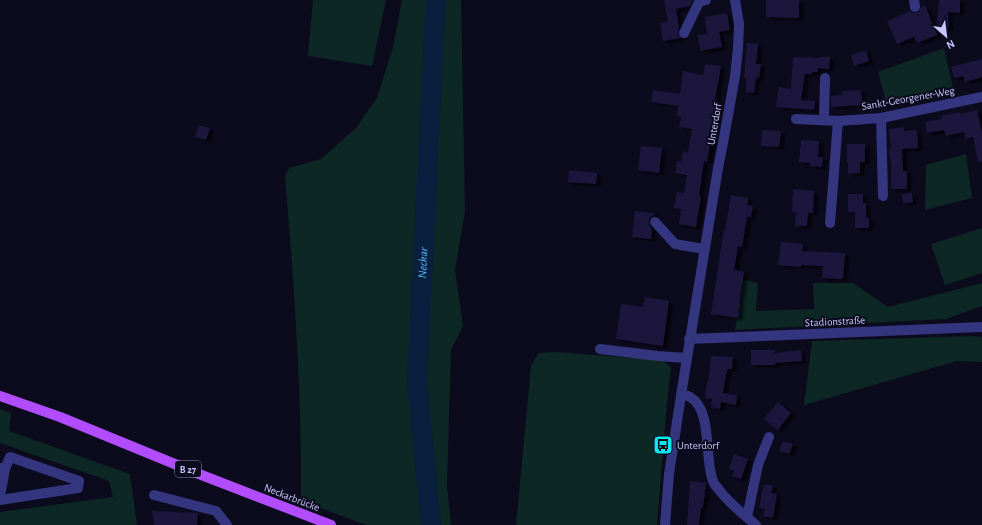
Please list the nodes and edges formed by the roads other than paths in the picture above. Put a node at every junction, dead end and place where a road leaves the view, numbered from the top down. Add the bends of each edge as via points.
1 (706, 0) edge
2 (736, 0) edge
3 (684, 33) dead end
4 (825, 78) dead end
5 (982, 97) edge
6 (881, 118) junction
7 (796, 119) dead end
8 (824, 120) junction
9 (838, 121) junction
10 (883, 196) dead end
11 (655, 222) dead end
12 (830, 222) dead end
13 (704, 248) junction
14 (982, 327) edge
15 (689, 340) junction
16 (600, 349) dead end
17 (686, 358) junction
18 (681, 394) junction
19 (0, 396) edge
20 (769, 437) dead end
21 (2, 469) edge
22 (154, 495) dead end
23 (0, 496) edge
24 (0, 500) edge
25 (747, 517) junction
26 (226, 525) edge
27 (331, 525) edge
28 (665, 525) edge
29 (756, 525) edge

1 - 3 street via 699,2
2 - 13 street, Unterdorf via 739,24 735,76
4 - 8 street
5 - 6 street, Sankt-Georgener-Weg
6 - 9 street, Sankt-Georgener-Weg
6 - 10 street
7 - 8 street, Sankt-Georgener-Weg
8 - 9 street, Sankt-Georgener-Weg
9 - 12 street
11 - 13 street via 675,244
13 - 15 street, Unterdorf
14 - 15 street, Stadionstraße
15 - 17 street, Unterdorf
16 - 17 street
17 - 18 street, Unterdorf
18 - 25 street via 690,397 701,411 706,428 713,482 728,501
18 - 28 street, Unterdorf via 669,474
19 - 27 main road, Neckarbrücke / B 27 via 60,417
20 - 25 street via 758,465
21 - 23 street
21 - 24 street via 10,457 79,481 78,488
22 - 26 street via 216,511
25 - 29 street

